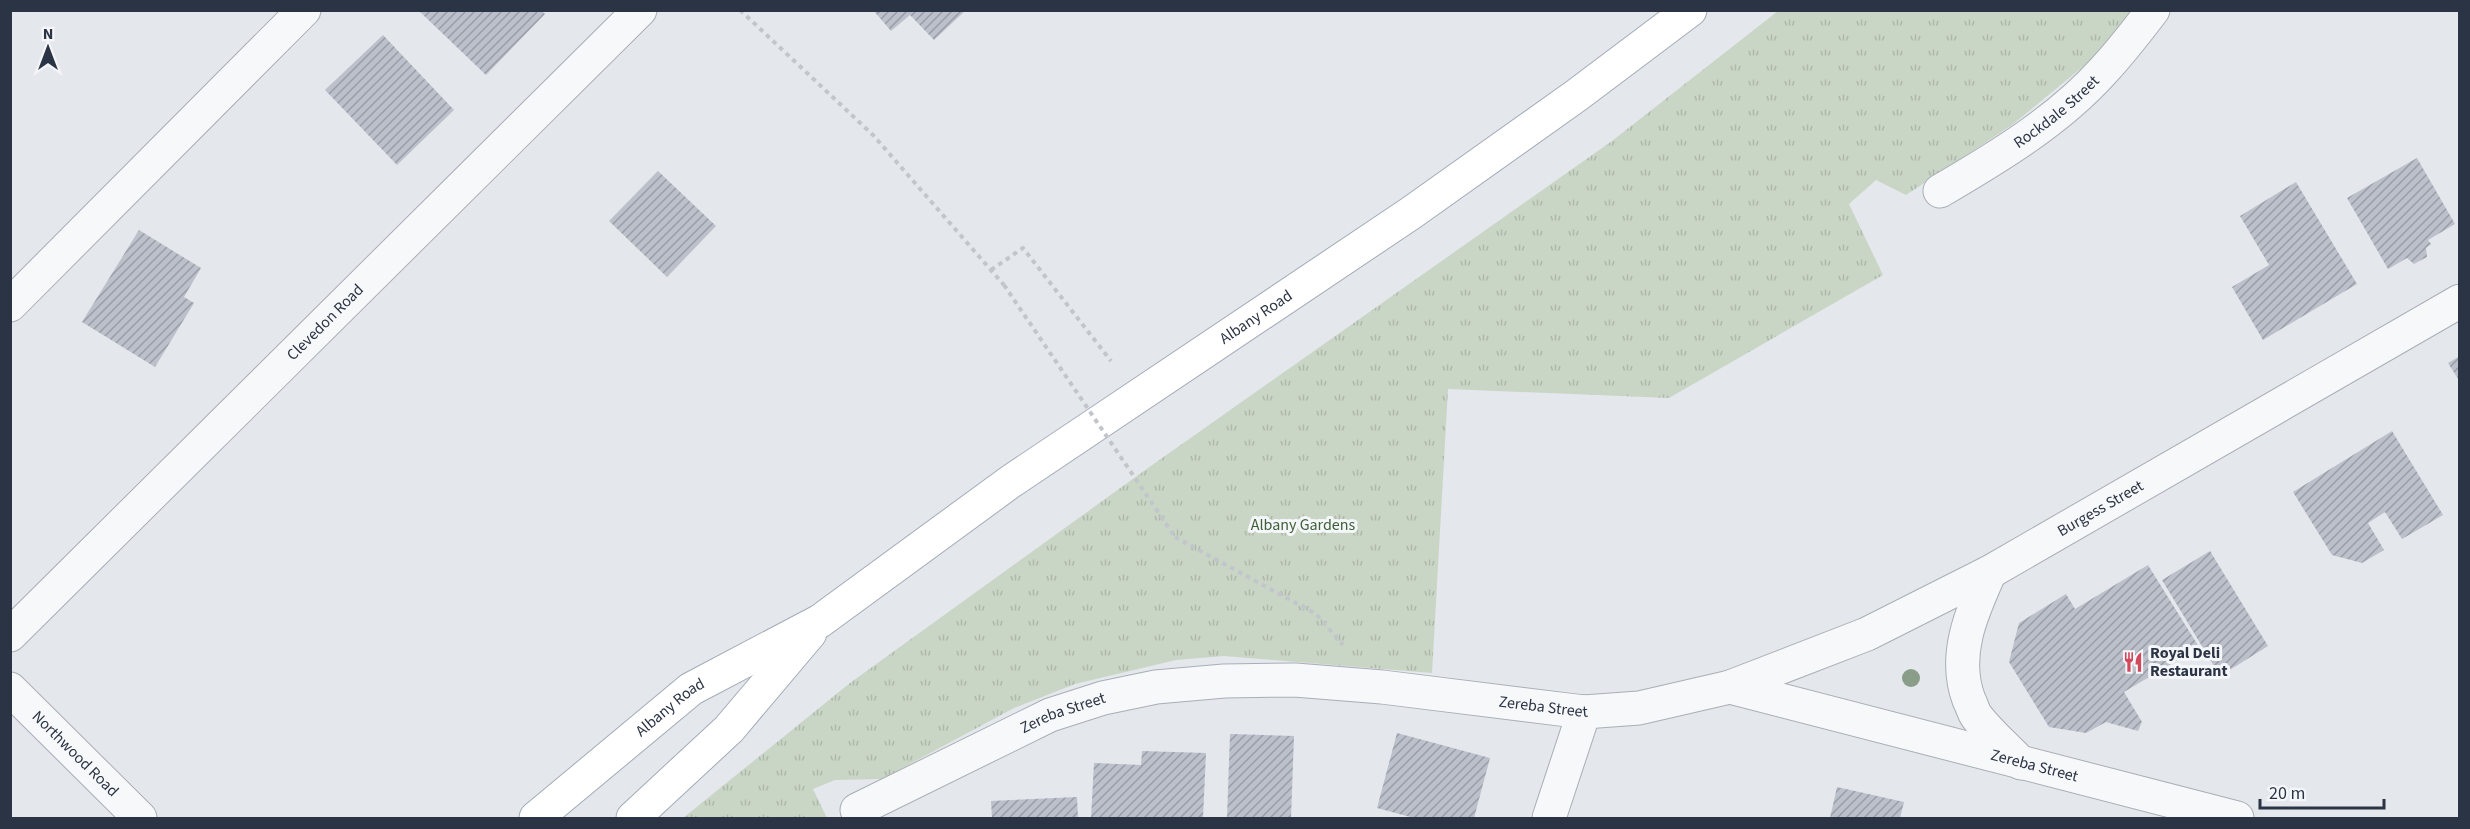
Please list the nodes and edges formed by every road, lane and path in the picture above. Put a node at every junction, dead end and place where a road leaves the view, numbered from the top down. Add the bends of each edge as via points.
1 (304, 10) edge
2 (640, 10) edge
3 (740, 10) edge
4 (1690, 10) edge
5 (2153, 10) edge
6 (1940, 191) dead end
7 (991, 270) junction
8 (2460, 301) edge
9 (10, 305) edge
10 (1112, 361) dead end
11 (1990, 572) junction
12 (820, 621) junction
13 (10, 635) edge
14 (1382, 687) junction
15 (1730, 687) junction
16 (10, 689) edge
17 (1584, 712) junction
18 (2022, 764) junction
19 (857, 810) dead end
20 (140, 819) edge
21 (536, 819) edge
22 (633, 819) edge
23 (1549, 819) edge
24 (2237, 819) edge

1 - 9 street
2 - 13 street, Clevedon Road
3 - 7 path via 873,135
4 - 12 main road, Albany Road via 1411,213 1010,482
5 - 6 street, Rockdale Street via 2102,72 2061,111 2003,154
7 - 10 path via 1023,248
7 - 14 path, bridge via 1175,537 1316,614
8 - 11 street, Burgess Street
11 - 15 street, Burgess Street via 1867,634
11 - 18 street via 1965,636 1965,689 1975,715
12 - 21 main road, Albany Road via 691,689
12 - 22 main road, Albany Road via 729,729
14 - 17 street, Zereba Street
14 - 19 street, Zereba Street via 1295,680 1224,681 1156,687 1103,698 1050,716
15 - 17 street, Zereba Street via 1639,708
15 - 18 street, Zereba Street
16 - 20 street, Northwood Road
17 - 23 street
18 - 24 street, Zereba Street

